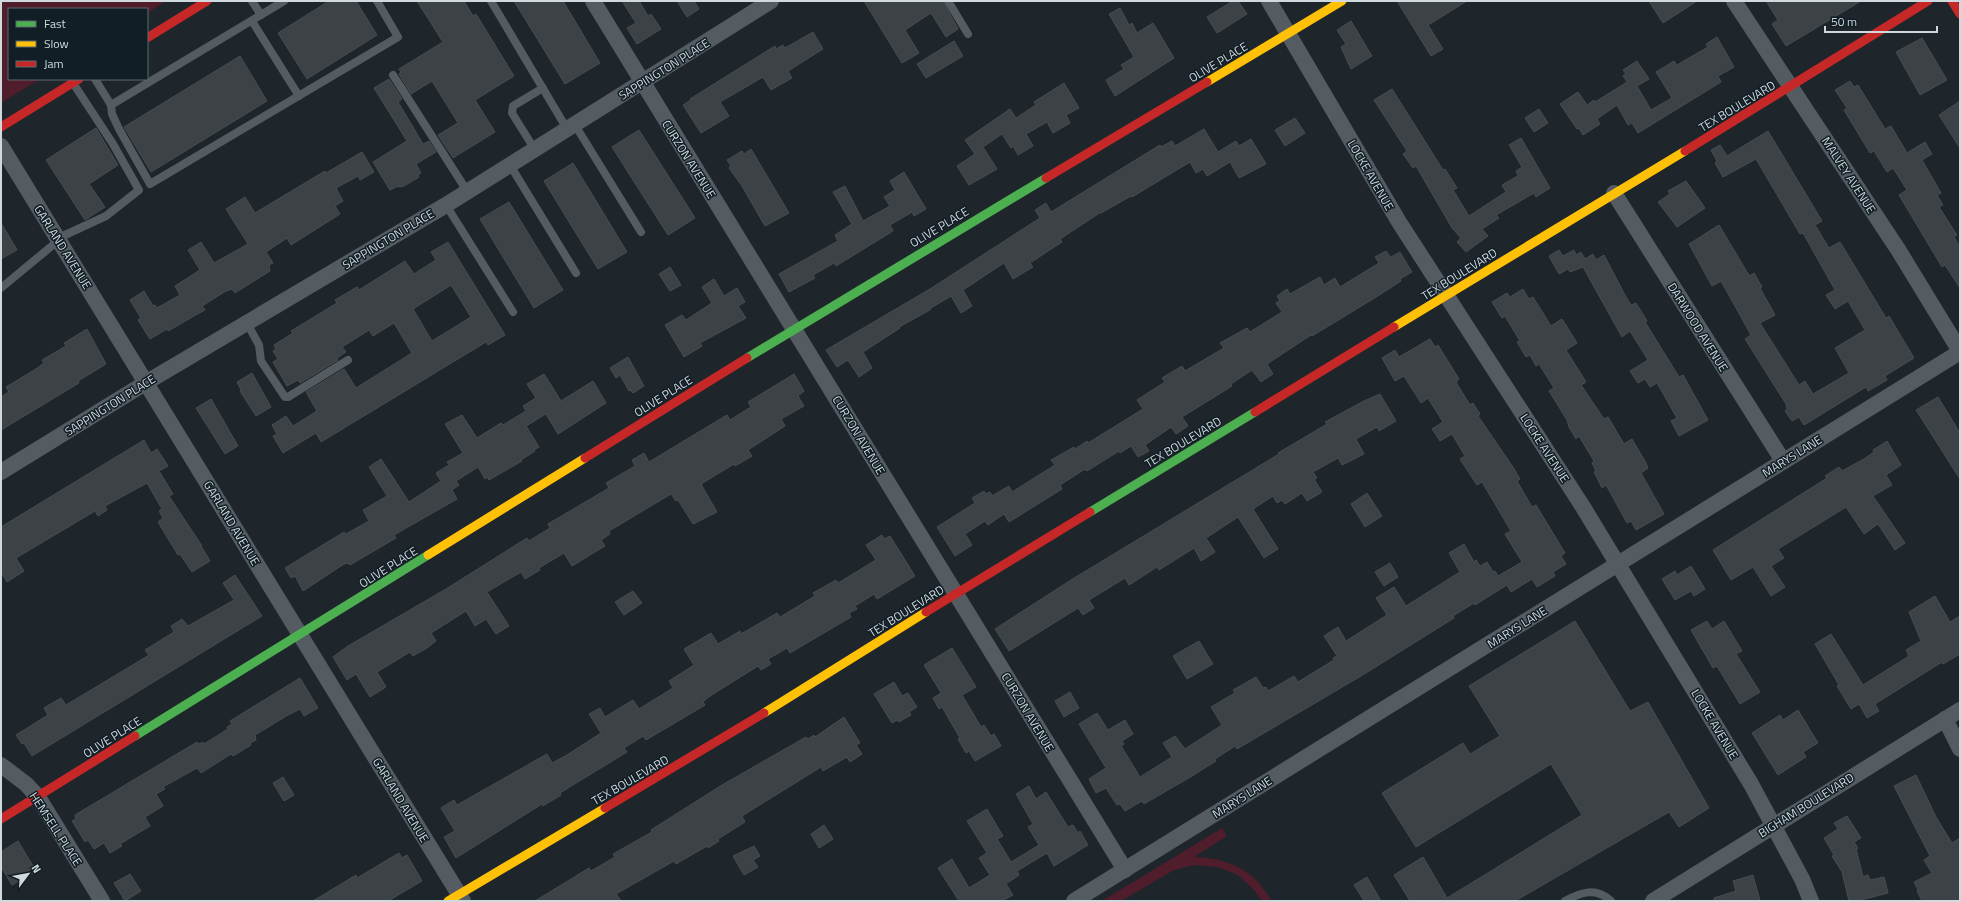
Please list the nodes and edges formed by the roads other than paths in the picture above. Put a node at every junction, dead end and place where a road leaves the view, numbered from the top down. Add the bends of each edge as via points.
1 (207, 1) edge
2 (252, 1) edge
3 (284, 1) edge
4 (378, 1) edge
5 (491, 1) edge
6 (593, 1) edge
7 (771, 1) edge
8 (948, 1) edge
9 (1269, 1) edge
10 (1342, 1) edge
11 (1734, 1) edge
12 (1928, 1) edge
13 (1952, 1) edge
14 (1960, 14) edge
15 (261, 16) junction
16 (252, 21) junction
17 (968, 34) dead end
18 (1288, 34) junction
19 (148, 37) edge
20 (393, 75) dead end
21 (96, 80) edge
22 (76, 81) edge
23 (643, 83) junction
24 (1791, 87) junction
25 (543, 88) junction
26 (299, 96) junction
27 (111, 105) junction
28 (1, 127) edge
29 (571, 127) junction
30 (1, 146) edge
31 (535, 150) junction
32 (510, 165) junction
33 (467, 192) junction
34 (1614, 193) junction
35 (446, 205) junction
36 (641, 232) dead end
37 (59, 240) junction
38 (576, 274) dead end
39 (1, 288) edge
40 (1447, 296) junction
41 (513, 312) dead end
42 (247, 323) junction
43 (793, 329) junction
44 (1960, 352) edge
45 (348, 360) dead end
46 (147, 382) junction
47 (1783, 462) junction
48 (1, 472) edge
49 (1618, 564) junction
50 (956, 593) junction
51 (301, 635) junction
52 (1960, 710) edge
53 (1945, 719) junction
54 (1960, 748) edge
55 (1, 765) edge
56 (38, 797) junction
57 (1, 820) edge
58 (1774, 826) junction
59 (1125, 870) junction
60 (456, 899) edge
61 (102, 901) edge
62 (1074, 901) edge
63 (1565, 901) edge
64 (1611, 901) edge
65 (1653, 901) edge
66 (1811, 901) edge

1 - 19 street
2 - 15 lane
3 - 15 lane
4 - 26 lane via 398,37
5 - 25 lane
6 - 23 street, CURZON AVENUE
7 - 23 street, SAPPINGTON PLACE
8 - 17 lane
9 - 18 street, LOCKE AVENUE
10 - 18 street, OLIVE PLACE
11 - 24 street, MALVEY AVENUE
12 - 24 street, TEX BOULEVARD
13 - 14 street
15 - 16 lane
16 - 26 lane
16 - 27 lane
18 - 40 street, LOCKE AVENUE via 1399,222
18 - 43 street, OLIVE PLACE
20 - 33 lane
21 - 27 lane
22 - 28 street
22 - 37 lane via 139,190 106,216
23 - 29 street, SAPPINGTON PLACE
23 - 43 street, CURZON AVENUE
24 - 34 street, TEX BOULEVARD
24 - 44 street, MALVEY AVENUE via 1899,251
25 - 29 lane
25 - 31 lane via 513,106 512,113
26 - 27 lane via 150,184 119,129
29 - 31 street, SAPPINGTON PLACE
29 - 36 lane
30 - 37 street, GARLAND AVENUE
31 - 32 street, SAPPINGTON PLACE
32 - 33 street, SAPPINGTON PLACE
32 - 38 lane
33 - 35 street, SAPPINGTON PLACE
34 - 40 street, TEX BOULEVARD
34 - 47 street, DARWOOD AVENUE
35 - 41 lane
35 - 42 street, SAPPINGTON PLACE
37 - 39 lane
37 - 46 street, GARLAND AVENUE
40 - 49 street, LOCKE AVENUE
40 - 50 street, TEX BOULEVARD
42 - 45 lane via 259,345 261,361 285,397
42 - 46 street, SAPPINGTON PLACE
43 - 50 street, CURZON AVENUE
43 - 51 street, OLIVE PLACE
44 - 47 street, MARYS LANE
46 - 48 street, SAPPINGTON PLACE
46 - 51 street, GARLAND AVENUE
47 - 49 street, MARYS LANE
49 - 58 street, LOCKE AVENUE
49 - 59 street, MARYS LANE
50 - 59 street, CURZON AVENUE
50 - 60 street, TEX BOULEVARD via 734,732
51 - 56 street, OLIVE PLACE
51 - 60 street, GARLAND AVENUE
52 - 53 street, BIGHAM BOULEVARD
53 - 54 street
53 - 58 street, BIGHAM BOULEVARD
55 - 56 street, HEMSELL PLACE
56 - 57 street, OLIVE PLACE
56 - 61 street, HEMSELL PLACE
58 - 65 street, BIGHAM BOULEVARD
58 - 66 street, LOCKE AVENUE
59 - 62 street, MARYS LANE
63 - 64 lane via 1588,891 1605,896

